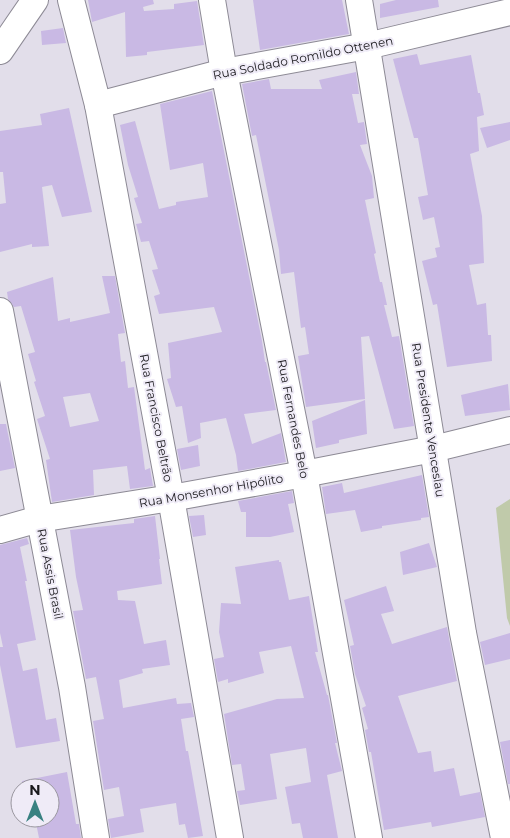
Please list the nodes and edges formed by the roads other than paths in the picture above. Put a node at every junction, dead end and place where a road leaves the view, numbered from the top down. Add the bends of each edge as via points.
1 (35, 0) edge
2 (72, 0) edge
3 (212, 0) edge
4 (359, 0) edge
5 (510, 12) edge
6 (367, 46) junction
7 (0, 51) edge
8 (224, 72) junction
9 (98, 105) junction
10 (0, 311) edge
11 (510, 430) edge
12 (433, 449) junction
13 (304, 474) junction
14 (171, 498) junction
15 (39, 519) junction
16 (0, 530) edge
17 (96, 838) edge
18 (230, 838) edge
19 (369, 838) edge
20 (504, 838) edge

1 - 7 street
2 - 9 street, Rua Francisco Beltrão
3 - 8 street, Rua Fernandes Belo
4 - 6 street, Rua Presidente Venceslau
5 - 6 street, Rua Soldado Romildo Ottenen
6 - 8 street, Rua Soldado Romildo Ottenen
6 - 12 street, Rua Presidente Venceslau
8 - 9 street, Rua Soldado Romildo Ottenen
8 - 13 street, Rua Fernandes Belo
9 - 14 street, Rua Francisco Beltrão
10 - 15 street, Rua Assis Brasil
11 - 12 street, Rua Monsenhor Hipólito
12 - 13 street, Rua Monsenhor Hipólito
12 - 20 street, Rua Presidente Venceslau via 463,633
13 - 14 street, Rua Monsenhor Hipólito
13 - 19 street, Rua Fernandes Belo
14 - 15 street, Rua Monsenhor Hipólito
14 - 18 street, Rua Francisco Beltrão
15 - 16 street, Rua Monsenhor Hipólito
15 - 17 street, Rua Assis Brasil via 72,687

